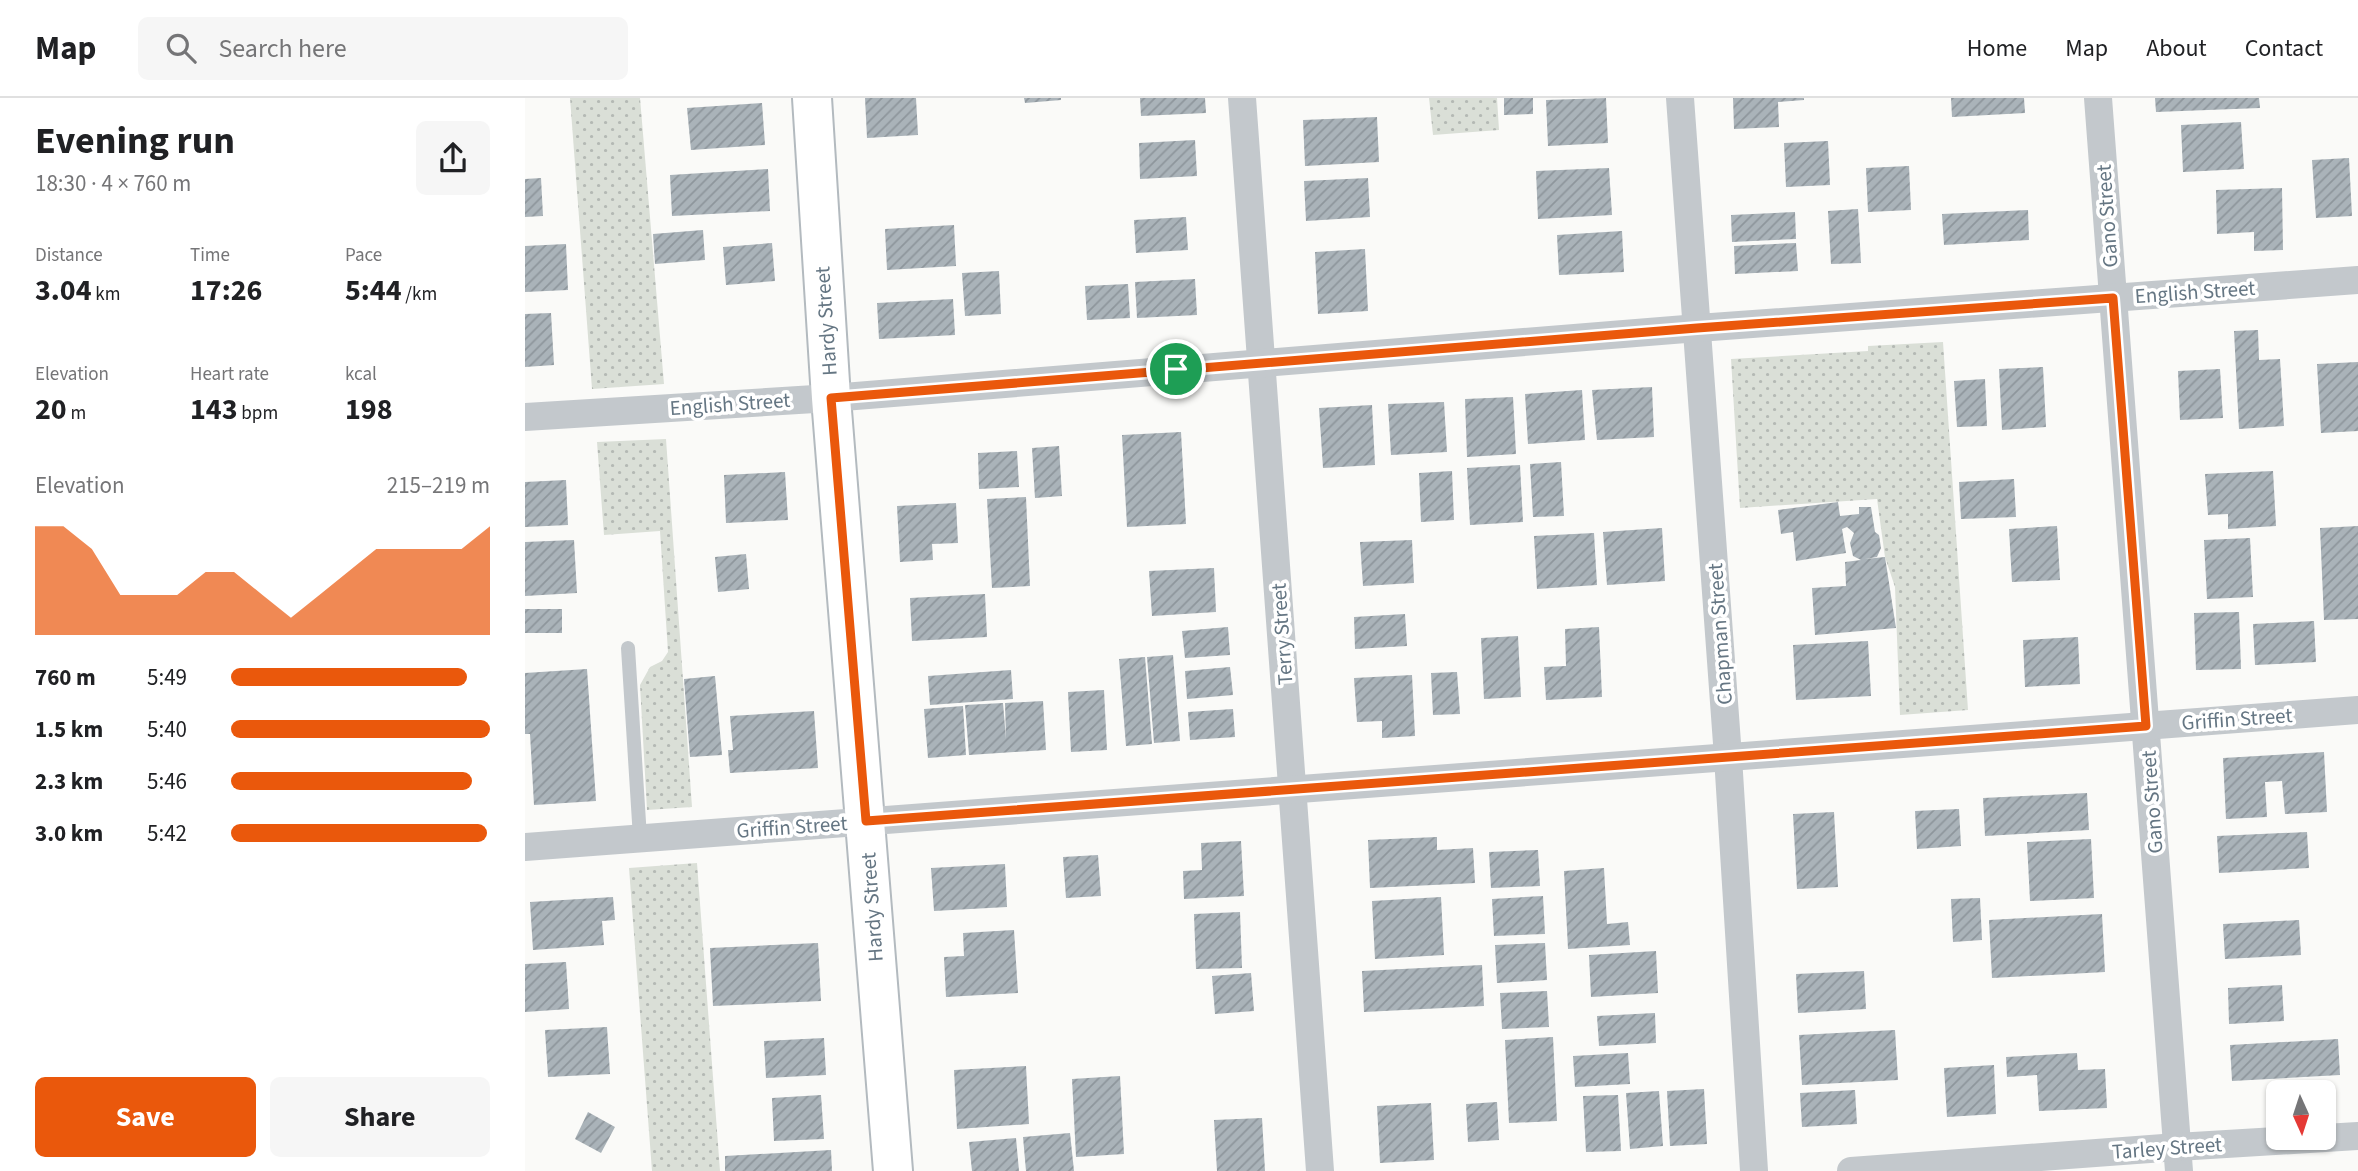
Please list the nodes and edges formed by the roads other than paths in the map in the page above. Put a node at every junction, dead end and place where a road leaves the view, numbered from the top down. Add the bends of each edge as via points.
1 (811, 98) edge
2 (1242, 98) edge
3 (1679, 98) edge
4 (2098, 98) edge
5 (2358, 281) edge
6 (2113, 298) junction
7 (1697, 328) junction
8 (1262, 362) junction
9 (831, 398) junction
10 (525, 417) edge
11 (628, 648) dead end
12 (2358, 710) edge
13 (2146, 726) junction
14 (1728, 757) junction
15 (1293, 789) junction
16 (866, 821) junction
17 (640, 838) junction
18 (525, 847) edge
19 (2358, 1136) edge
20 (2178, 1159) edge
21 (893, 1171) edge
22 (1320, 1171) edge
23 (1754, 1171) edge
24 (1851, 1171) edge

1 - 9 main road, Hardy Street
2 - 8 street, Terry Street
3 - 7 street, Chapman Street
4 - 6 street, Gano Street
5 - 6 street, English Street
6 - 7 street, English Street
6 - 13 street, Gano Street
7 - 8 street, English Street
7 - 14 street, Chapman Street
8 - 9 street, English Street
8 - 15 street, Terry Street
9 - 10 street, English Street
9 - 16 main road, Hardy Street
11 - 17 lane
12 - 13 street, Griffin Street
13 - 14 street, Griffin Street
13 - 20 street, Gano Street
14 - 15 street, Griffin Street
14 - 23 street, Chapman Street
15 - 16 street, Griffin Street
15 - 22 street, Terry Street
16 - 17 street, Griffin Street
16 - 21 main road, Hardy Street
17 - 18 street, Griffin Street
19 - 20 street, Tarley Street
20 - 24 street, Tarley Street

